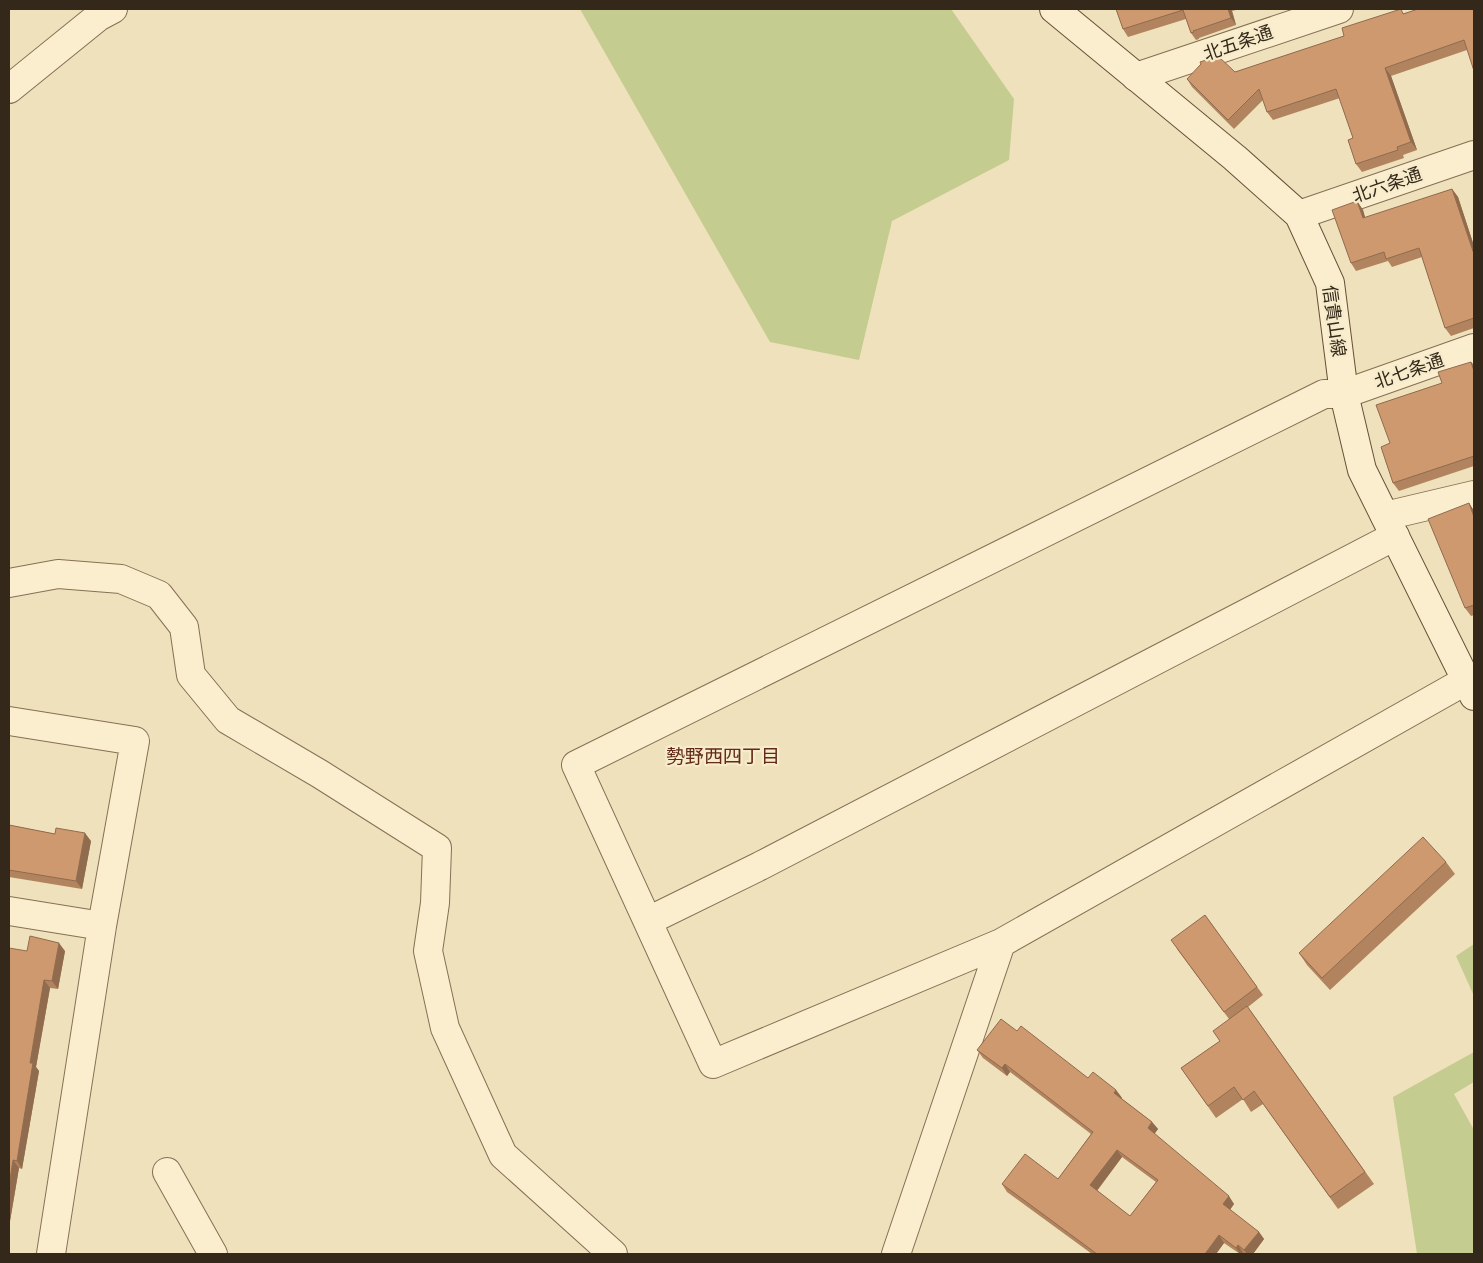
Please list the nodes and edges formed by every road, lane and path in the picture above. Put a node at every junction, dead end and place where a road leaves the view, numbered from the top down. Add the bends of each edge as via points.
1 (112, 9) edge
2 (1054, 9) edge
3 (1339, 9) edge
4 (1136, 77) junction
5 (9, 89) edge
6 (1474, 155) edge
7 (1299, 215) junction
8 (1474, 348) edge
9 (1344, 394) junction
10 (1474, 495) edge
11 (1390, 526) junction
12 (9, 583) edge
13 (1470, 688) edge
14 (9, 721) edge
15 (9, 911) edge
16 (648, 921) junction
17 (102, 926) junction
18 (1001, 943) junction
19 (167, 1172) dead end
20 (51, 1254) edge
21 (213, 1254) edge
22 (613, 1254) edge
23 (896, 1254) edge

1 - 5 street
2 - 4 street, 信貴山線
3 - 4 street, 北五条通
4 - 7 street, 信貴山線
6 - 7 street, 北六条通
7 - 9 street, 信貴山線 via 1330,283
8 - 9 street, 北七条通
9 - 11 street, 信貴山線 via 1362,470
9 - 16 street, 北七条通 via 1324,394 576,765
10 - 11 street
11 - 13 street, 信貴山線
11 - 16 street via 760,866
12 - 22 street via 58,574 121,579 158,595 184,627 191,675 228,720 437,848 435,903 428,950 445,1028 503,1155
13 - 18 street
14 - 17 street via 135,742
15 - 17 street
16 - 18 street via 713,1064
17 - 20 street
18 - 23 street
19 - 21 street

